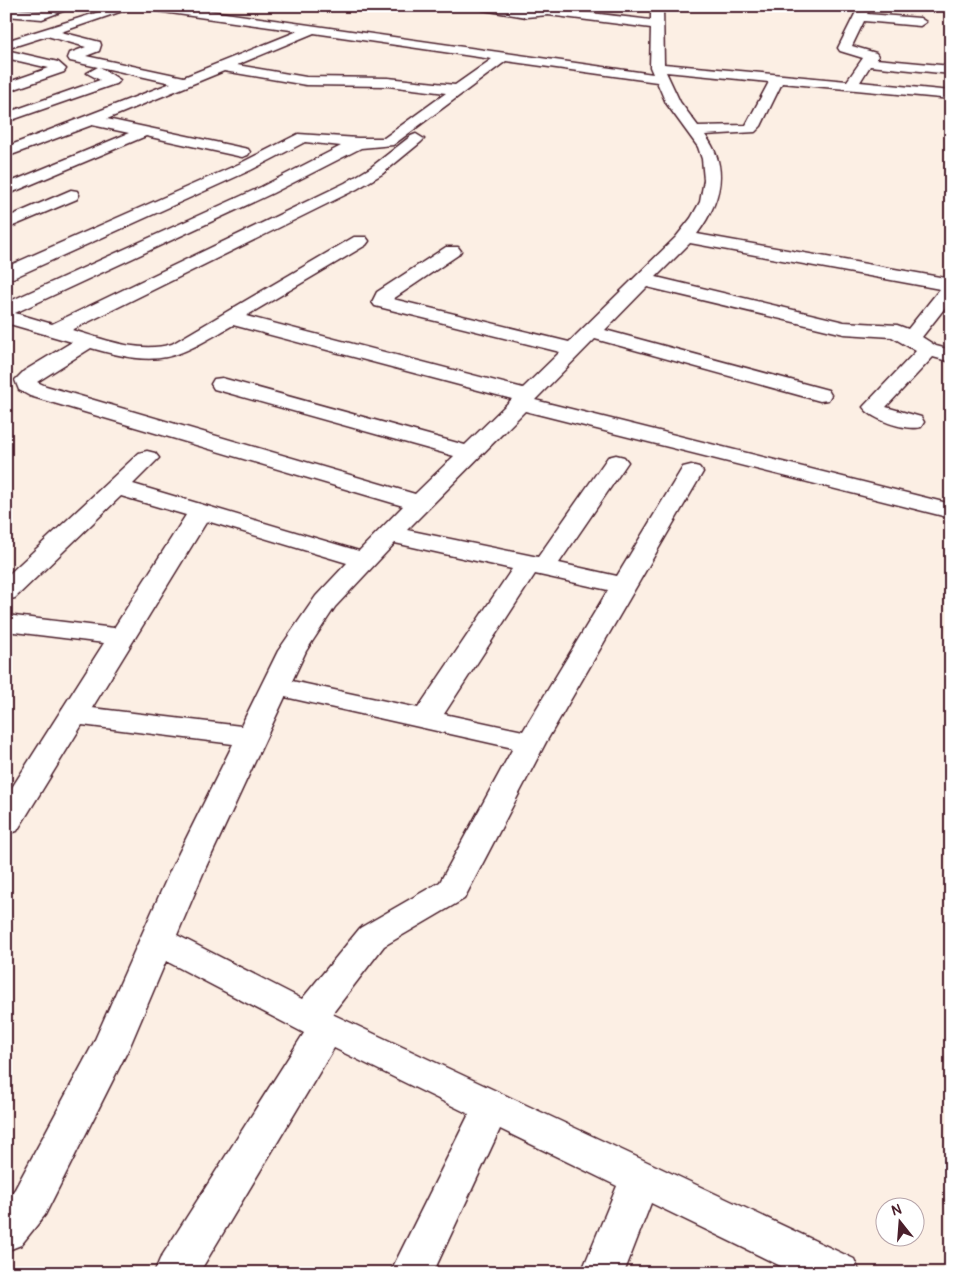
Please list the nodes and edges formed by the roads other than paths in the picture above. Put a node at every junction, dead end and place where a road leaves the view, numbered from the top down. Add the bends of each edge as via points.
1 (15, 6) edge
2 (70, 6) edge
3 (131, 6) edge
4 (148, 6) edge
5 (483, 6) edge
6 (6, 11) edge
7 (863, 11) edge
8 (657, 16) edge
9 (920, 22) dead end
10 (311, 30) junction
11 (46, 32) junction
12 (6, 45) edge
13 (6, 54) edge
14 (503, 57) junction
15 (26, 59) junction
16 (867, 62) junction
17 (6, 65) edge
18 (111, 66) junction
19 (224, 67) junction
20 (951, 70) edge
21 (660, 73) junction
22 (777, 78) junction
23 (186, 82) junction
24 (850, 86) junction
25 (6, 88) edge
26 (458, 90) junction
27 (951, 95) edge
28 (28, 110) junction
29 (6, 118) edge
30 (87, 122) junction
31 (694, 131) junction
32 (146, 132) junction
33 (402, 132) junction
34 (6, 140) edge
35 (358, 143) junction
36 (27, 144) junction
37 (6, 152) edge
38 (242, 152) dead end
39 (232, 173) junction
40 (282, 183) junction
41 (6, 190) edge
42 (71, 195) dead end
43 (334, 195) junction
44 (6, 224) edge
45 (685, 237) junction
46 (360, 241) dead end
47 (452, 251) dead end
48 (6, 274) edge
49 (643, 280) junction
50 (951, 286) edge
51 (6, 310) edge
52 (6, 317) edge
53 (230, 318) junction
54 (54, 331) junction
55 (910, 338) junction
56 (89, 341) junction
57 (582, 341) junction
58 (929, 350) junction
59 (951, 356) edge
60 (222, 384) dead end
61 (820, 395) dead end
62 (524, 399) junction
63 (913, 422) dead end
64 (470, 453) junction
65 (147, 458) dead end
66 (616, 462) dead end
67 (691, 472) dead end
68 (117, 487) junction
69 (420, 503) junction
70 (951, 511) edge
71 (200, 512) junction
72 (389, 534) junction
73 (364, 560) junction
74 (536, 565) junction
75 (623, 585) junction
76 (6, 592) edge
77 (6, 623) edge
78 (122, 638) junction
79 (276, 686) junction
80 (74, 715) junction
81 (425, 720) junction
82 (251, 738) junction
83 (531, 742) junction
84 (6, 823) edge
85 (158, 942) junction
86 (318, 1023) junction
87 (492, 1106) junction
88 (641, 1177) junction
89 (6, 1232) edge
90 (824, 1270) edge
91 (175, 1273) edge
92 (411, 1273) edge
93 (602, 1273) edge

1 - 6 street
2 - 6 street via 42,16
3 - 11 street
4 - 10 street
5 - 8 street via 526,13 548,11
7 - 9 street
7 - 16 street via 844,48 869,54
8 - 21 street
10 - 14 street
10 - 19 street
11 - 12 street
11 - 18 street via 95,45 74,57
13 - 15 street
14 - 21 street
14 - 26 street
15 - 17 street
15 - 25 street via 59,69
16 - 20 street
16 - 24 street
18 - 23 street
18 - 28 street via 94,74 113,80
19 - 23 street
19 - 26 street via 306,81 388,82
21 - 22 street
21 - 31 street via 673,103
22 - 24 street
22 - 31 street via 750,129
23 - 30 street
24 - 27 street
26 - 33 street
28 - 29 street
28 - 30 street
30 - 32 street
30 - 36 street
31 - 45 street via 706,147 712,180 708,202
32 - 38 street
32 - 41 street
33 - 35 street via 388,142
33 - 43 street via 418,136 376,171
34 - 36 street
35 - 39 street via 303,137
35 - 40 street
36 - 37 street
39 - 40 street
39 - 48 street
40 - 43 street
40 - 51 street
42 - 44 street
43 - 54 street
45 - 49 street
45 - 50 street
46 - 53 street
47 - 57 street via 384,296 382,302
49 - 55 street via 844,328 891,330
49 - 57 street
50 - 55 street
52 - 54 street
53 - 56 street via 179,348 164,353 130,353
53 - 62 street
54 - 56 street
55 - 58 street
56 - 69 street via 31,375 26,385
57 - 61 street
57 - 62 street
58 - 59 street
58 - 63 street via 874,407 878,412
60 - 64 street
62 - 64 street
62 - 70 street
64 - 69 street
65 - 68 street
66 - 74 street
67 - 75 street
68 - 71 street
68 - 76 street
69 - 72 street
71 - 73 street
71 - 78 street
72 - 73 street
72 - 74 street
73 - 79 street via 312,620 292,651
74 - 75 street
74 - 81 street
75 - 83 street
77 - 78 street
78 - 80 street
79 - 81 street
79 - 82 street
80 - 82 street
80 - 84 street
81 - 83 street
82 - 85 street via 188,869
83 - 86 street via 452,890 435,903 372,937
85 - 86 street
85 - 89 street via 111,1046 30,1202
86 - 87 street
86 - 91 street
87 - 88 street
87 - 92 street
88 - 90 street
88 - 93 street

